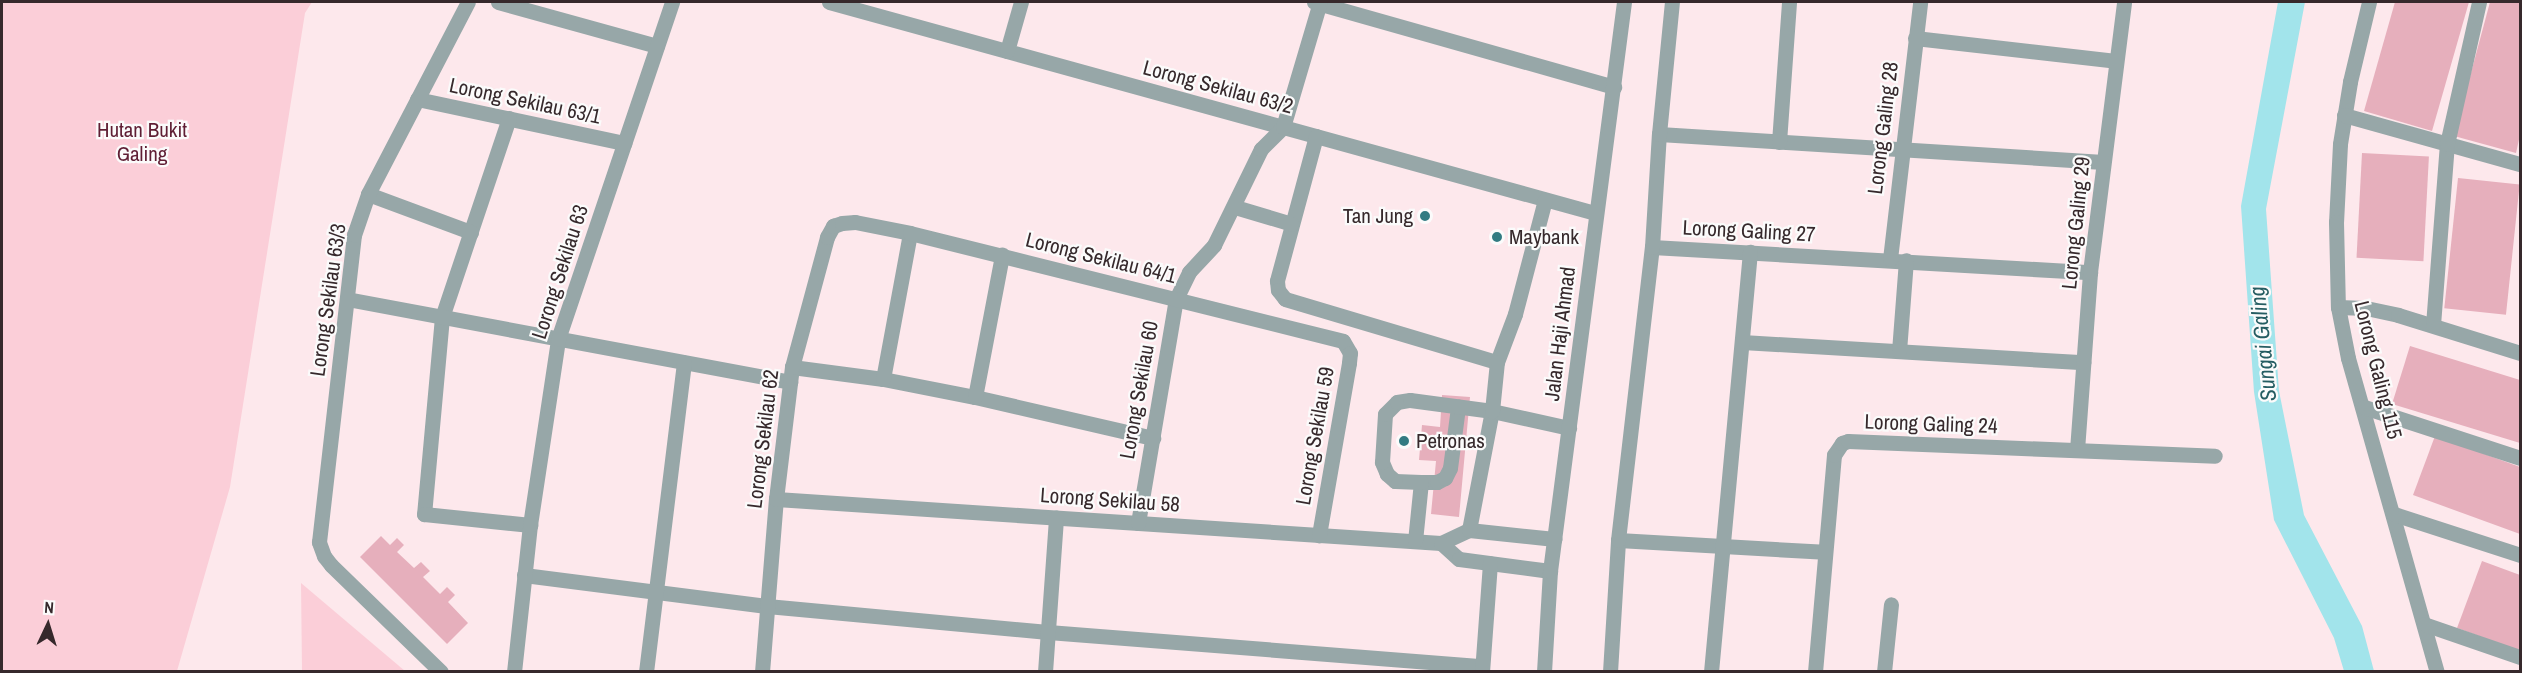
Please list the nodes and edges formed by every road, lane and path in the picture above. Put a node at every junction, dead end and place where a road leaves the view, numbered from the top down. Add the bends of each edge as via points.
1 (468, 2) edge
2 (498, 2) edge
3 (672, 2) edge
4 (829, 2) edge
5 (1021, 2) edge
6 (1318, 2) edge
7 (1624, 2) edge
8 (1672, 2) edge
9 (1789, 2) edge
10 (1920, 2) edge
11 (2124, 2) edge
12 (2369, 2) edge
13 (2479, 2) edge
14 (1915, 38) junction
15 (657, 46) junction
16 (1007, 51) junction
17 (2116, 61) junction
18 (1614, 87) junction
19 (417, 99) junction
20 (2344, 115) junction
21 (509, 118) junction
22 (1283, 127) junction
23 (1659, 134) junction
24 (1316, 136) junction
25 (1779, 142) junction
26 (624, 143) junction
27 (2447, 144) junction
28 (1901, 150) junction
29 (2103, 162) junction
30 (2520, 164) edge
31 (368, 194) junction
32 (1545, 200) junction
33 (1235, 207) junction
34 (1595, 213) junction
35 (842, 223) joint
36 (1292, 224) junction
37 (471, 232) junction
38 (909, 233) junction
39 (1652, 247) junction
40 (1750, 252) junction
41 (1002, 255) junction
42 (1890, 259) junction
43 (1906, 260) junction
44 (2090, 272) junction
45 (347, 299) junction
46 (1176, 299) junction
47 (2338, 307) junction
48 (442, 317) junction
49 (2433, 325) junction
50 (558, 339) junction
51 (1742, 342) junction
52 (1347, 345) joint
53 (1899, 351) junction
54 (2520, 353) edge
55 (1497, 362) junction
56 (2083, 362) junction
57 (684, 363) junction
58 (791, 375) junction
59 (883, 380) junction
60 (975, 397) junction
61 (1458, 407) junction
62 (2364, 407) junction
63 (1492, 411) junction
64 (1569, 428) junction
65 (1152, 438) junction
66 (2077, 450) junction
67 (2215, 456) dead end
68 (2520, 459) edge
69 (1421, 482) junction
70 (776, 499) junction
71 (2394, 514) junction
72 (1056, 517) junction
73 (1138, 523) junction
74 (530, 525) junction
75 (1469, 530) junction
76 (1319, 535) junction
77 (1555, 539) junction
78 (1618, 540) junction
79 (1415, 541) junction
80 (1441, 543) junction
81 (1721, 544) junction
82 (1824, 552) junction
83 (2520, 555) edge
84 (1490, 563) junction
85 (1550, 571) junction
86 (524, 575) junction
87 (655, 592) junction
88 (1891, 604) dead end
89 (767, 606) junction
90 (2424, 624) junction
91 (1048, 632) junction
92 (2520, 657) edge
93 (1482, 669) edge
94 (441, 672) edge
95 (514, 672) edge
96 (646, 672) edge
97 (762, 672) edge
98 (1045, 672) edge
99 (1544, 672) edge
100 (1610, 672) edge
101 (1711, 672) edge
102 (1815, 672) edge
103 (1884, 672) edge
104 (2437, 672) edge

1 - 19 street, Lorong Sekilau 63/3
2 - 15 street
3 - 15 street, Lorong Sekilau 63
4 - 16 street, Lorong Sekilau 63/2
5 - 16 street
6 - 18 street
6 - 22 street
7 - 18 street, Jalan Haji Ahmad
8 - 23 street, Lorong Galing 27
9 - 25 street
10 - 14 street, Lorong Galing 28
11 - 17 street, Lorong Galing 29
12 - 20 street, Lorong Galing 115
13 - 27 street
14 - 17 street
14 - 28 street, Lorong Galing 28
15 - 26 street, Lorong Sekilau 63
16 - 22 street, Lorong Sekilau 63/2
17 - 29 street, Lorong Galing 29
18 - 34 street, Jalan Haji Ahmad
19 - 21 street, Lorong Sekilau 63/1
19 - 31 street, Lorong Sekilau 63/3
20 - 27 street
20 - 47 street, Lorong Galing 115 via 2336,222
21 - 26 street, Lorong Sekilau 63/1
21 - 37 street
22 - 24 street, Lorong Sekilau 63/2
22 - 33 street, Lorong Sekilau 60 via 1261,149
23 - 25 street
23 - 39 street, Lorong Galing 27
24 - 32 street, Lorong Sekilau 63/2
24 - 36 street
25 - 28 street
26 - 50 street, Lorong Sekilau 63
27 - 30 street
27 - 49 street
28 - 29 street
28 - 42 street, Lorong Galing 28
29 - 44 street, Lorong Galing 29
31 - 37 street
31 - 45 street, Lorong Sekilau 63/3 via 354,235
32 - 34 street, Lorong Sekilau 63/2
32 - 55 street via 1515,314
33 - 36 street
33 - 46 street, Lorong Sekilau 60 via 1214,245 1189,272
34 - 64 street, Jalan Haji Ahmad
35 - 38 street, Lorong Sekilau 64/1
35 - 58 street, Lorong Sekilau 62 via 833,226 827,237
36 - 55 street via 1277,281 1285,298
37 - 48 street
38 - 41 street, Lorong Sekilau 64/1
38 - 59 street
39 - 40 street, Lorong Galing 27
39 - 78 street
40 - 42 street, Lorong Galing 27
40 - 51 street
41 - 46 street, Lorong Sekilau 64/1
41 - 60 street
42 - 43 street, Lorong Galing 27
43 - 44 street, Lorong Galing 27
43 - 53 street
44 - 56 street, Lorong Galing 29
45 - 48 street
45 - 94 street, Lorong Sekilau 63/3 via 320,542 331,565
46 - 52 street, Lorong Sekilau 64/1 via 1343,340
46 - 65 street, Lorong Sekilau 60
47 - 49 street via 2366,308
47 - 62 street, Lorong Galing 115 via 2348,358
48 - 50 street
48 - 74 street via 424,514
49 - 54 street
50 - 57 street
50 - 74 street, Lorong Sekilau 63
51 - 53 street
51 - 81 street
52 - 76 street, Lorong Sekilau 59 via 1350,363
53 - 56 street
55 - 63 street
56 - 66 street, Lorong Galing 29
57 - 58 street
57 - 87 street
58 - 59 street
58 - 70 street, Lorong Sekilau 62
59 - 60 street
60 - 65 street
61 - 63 street
61 - 69 street via 1450,468 1437,482
61 - 69 street via 1410,400 1397,402 1385,414 1382,462 1388,474 1395,481
62 - 68 street
62 - 71 street, Lorong Galing 115
63 - 64 street
63 - 75 street
64 - 77 street, Jalan Haji Ahmad
65 - 73 street, Lorong Sekilau 60
66 - 67 street, Lorong Galing 24
66 - 82 street, Lorong Galing 24 via 1842,443 1834,456
69 - 79 street
70 - 72 street, Lorong Sekilau 58
70 - 89 street, Lorong Sekilau 62
71 - 83 street
71 - 90 street, Lorong Galing 115
72 - 73 street, Lorong Sekilau 58
72 - 91 street
73 - 76 street, Lorong Sekilau 58
74 - 86 street, Lorong Sekilau 63
75 - 77 street
75 - 80 street, Lorong Sekilau 58
76 - 79 street, Lorong Sekilau 58
77 - 85 street, Jalan Haji Ahmad
78 - 81 street
78 - 100 street
79 - 80 street, Lorong Sekilau 58
80 - 84 street via 1459,559
81 - 82 street
81 - 101 street
82 - 102 street, Lorong Galing 24
84 - 85 street
84 - 93 street
85 - 99 street, Jalan Haji Ahmad
86 - 87 street
86 - 95 street, Lorong Sekilau 63
87 - 89 street
87 - 96 street
88 - 103 street
89 - 91 street
89 - 97 street, Lorong Sekilau 62
90 - 92 street
90 - 104 street, Lorong Galing 115
91 - 93 street
91 - 98 street

